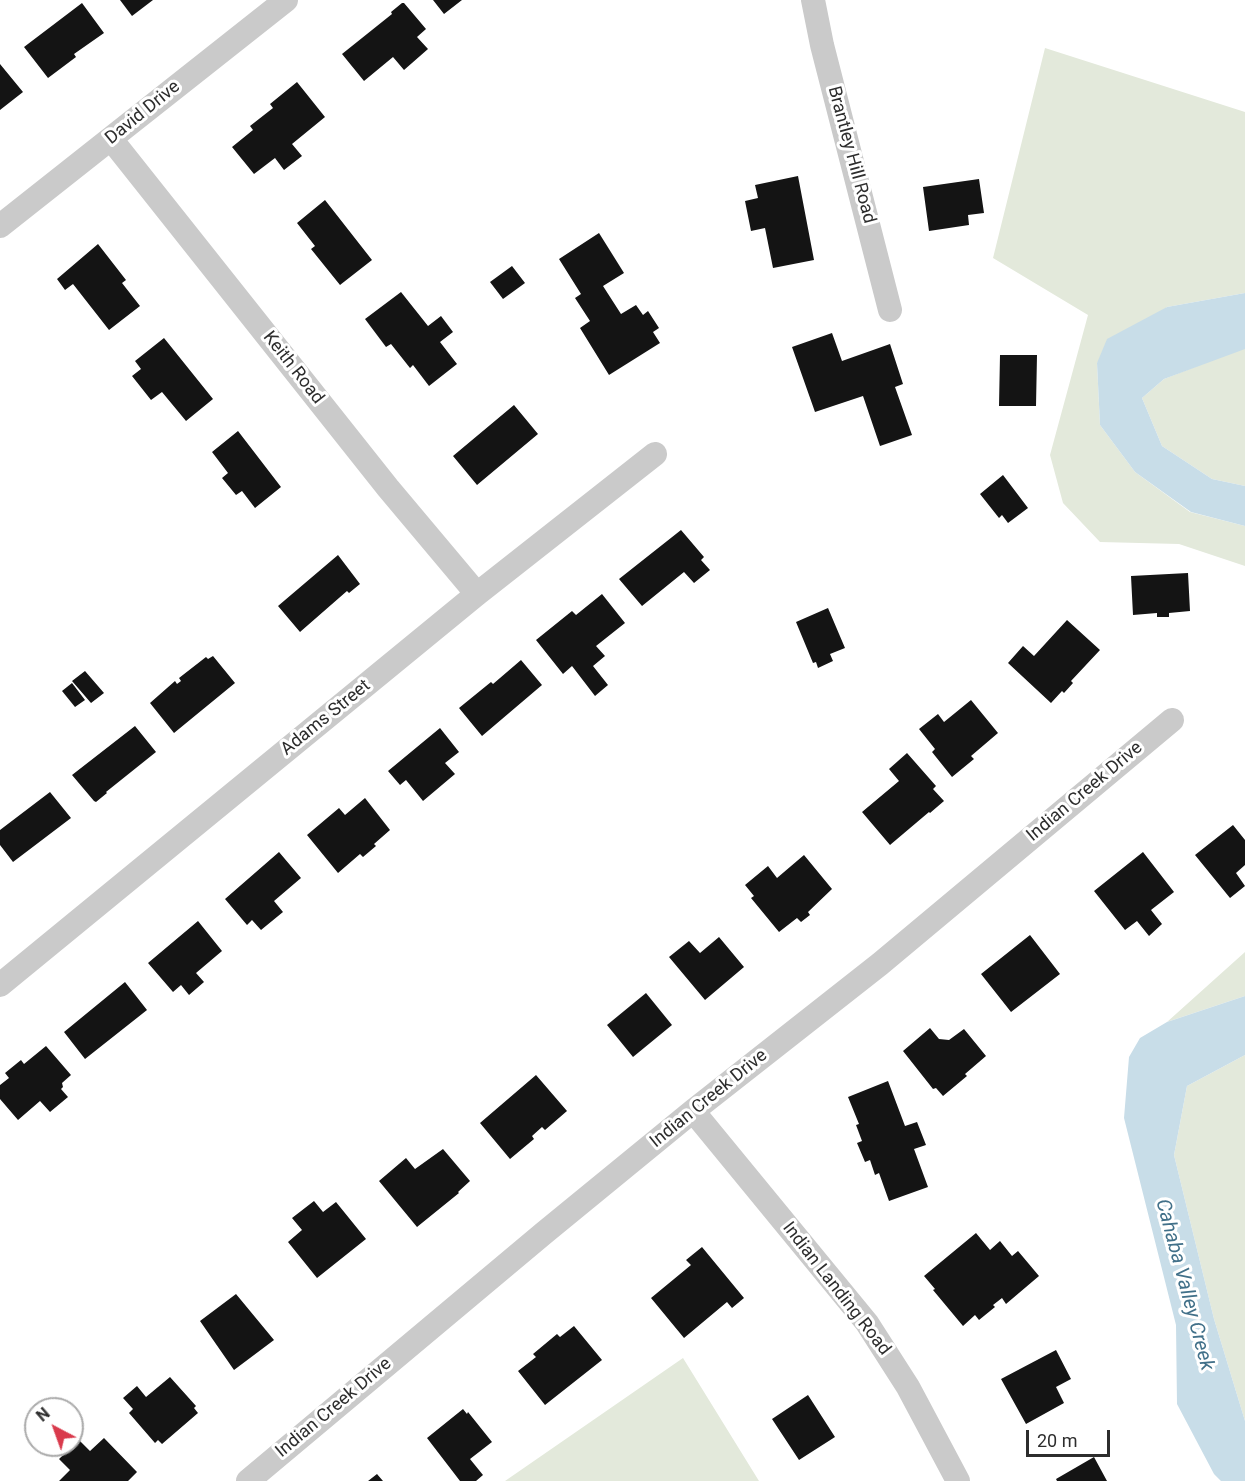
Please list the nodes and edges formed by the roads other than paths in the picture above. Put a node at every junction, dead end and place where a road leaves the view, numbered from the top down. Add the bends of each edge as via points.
1 (286, 0) edge
2 (813, 0) edge
3 (111, 139) junction
4 (0, 226) edge
5 (890, 309) dead end
6 (656, 454) dead end
7 (477, 594) junction
8 (1172, 720) dead end
9 (0, 985) edge
10 (693, 1111) junction
11 (248, 1481) edge
12 (958, 1481) edge

1 - 3 street, David Drive
2 - 5 street, Brantley Hill Road
3 - 4 street, David Drive
3 - 7 street, Keith Road
6 - 7 street, Adams Street
7 - 9 street, Adams Street
8 - 10 street, Indian Creek Drive via 880,964
10 - 11 street, Indian Creek Drive
10 - 12 street, Indian Landing Road via 867,1323 908,1387

